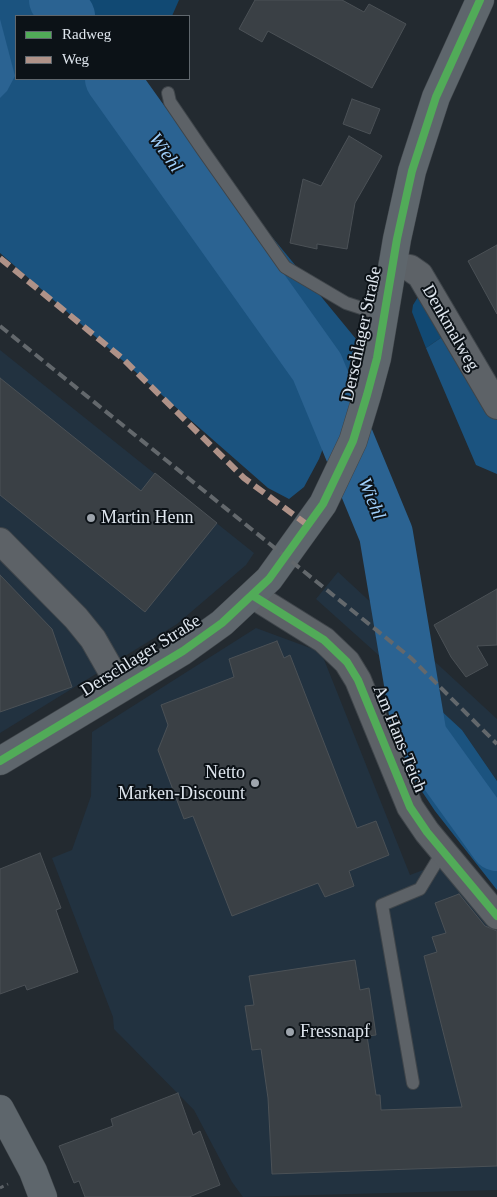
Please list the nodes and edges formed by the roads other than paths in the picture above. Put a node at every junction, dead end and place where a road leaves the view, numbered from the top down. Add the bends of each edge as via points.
1 (480, 0) edge
2 (168, 93) dead end
3 (392, 265) junction
4 (383, 315) junction
5 (497, 406) edge
6 (0, 541) edge
7 (252, 595) junction
8 (121, 688) junction
9 (0, 761) edge
10 (443, 851) junction
11 (497, 916) edge
12 (413, 1083) dead end
13 (0, 1109) edge
14 (43, 1197) edge

1 - 3 main road, Derschlager Straße via 430,116 412,171
2 - 4 lane via 170,102 285,267 346,303
3 - 4 main road, Derschlager Straße
3 - 5 street, Denkmalweg via 410,268 420,275
4 - 7 main road, Derschlager Straße via 377,358 367,395 353,441 331,490 287,557
6 - 8 street via 76,618 93,639
7 - 8 main road, Derschlager Straße via 222,623 183,651
7 - 10 street, Am Hans-Teich via 324,640 347,662 358,680 410,806
8 - 9 main road, Derschlager Straße
10 - 11 street, Am Hans-Teich
10 - 12 lane via 420,889 382,905
13 - 14 main road via 34,1171

